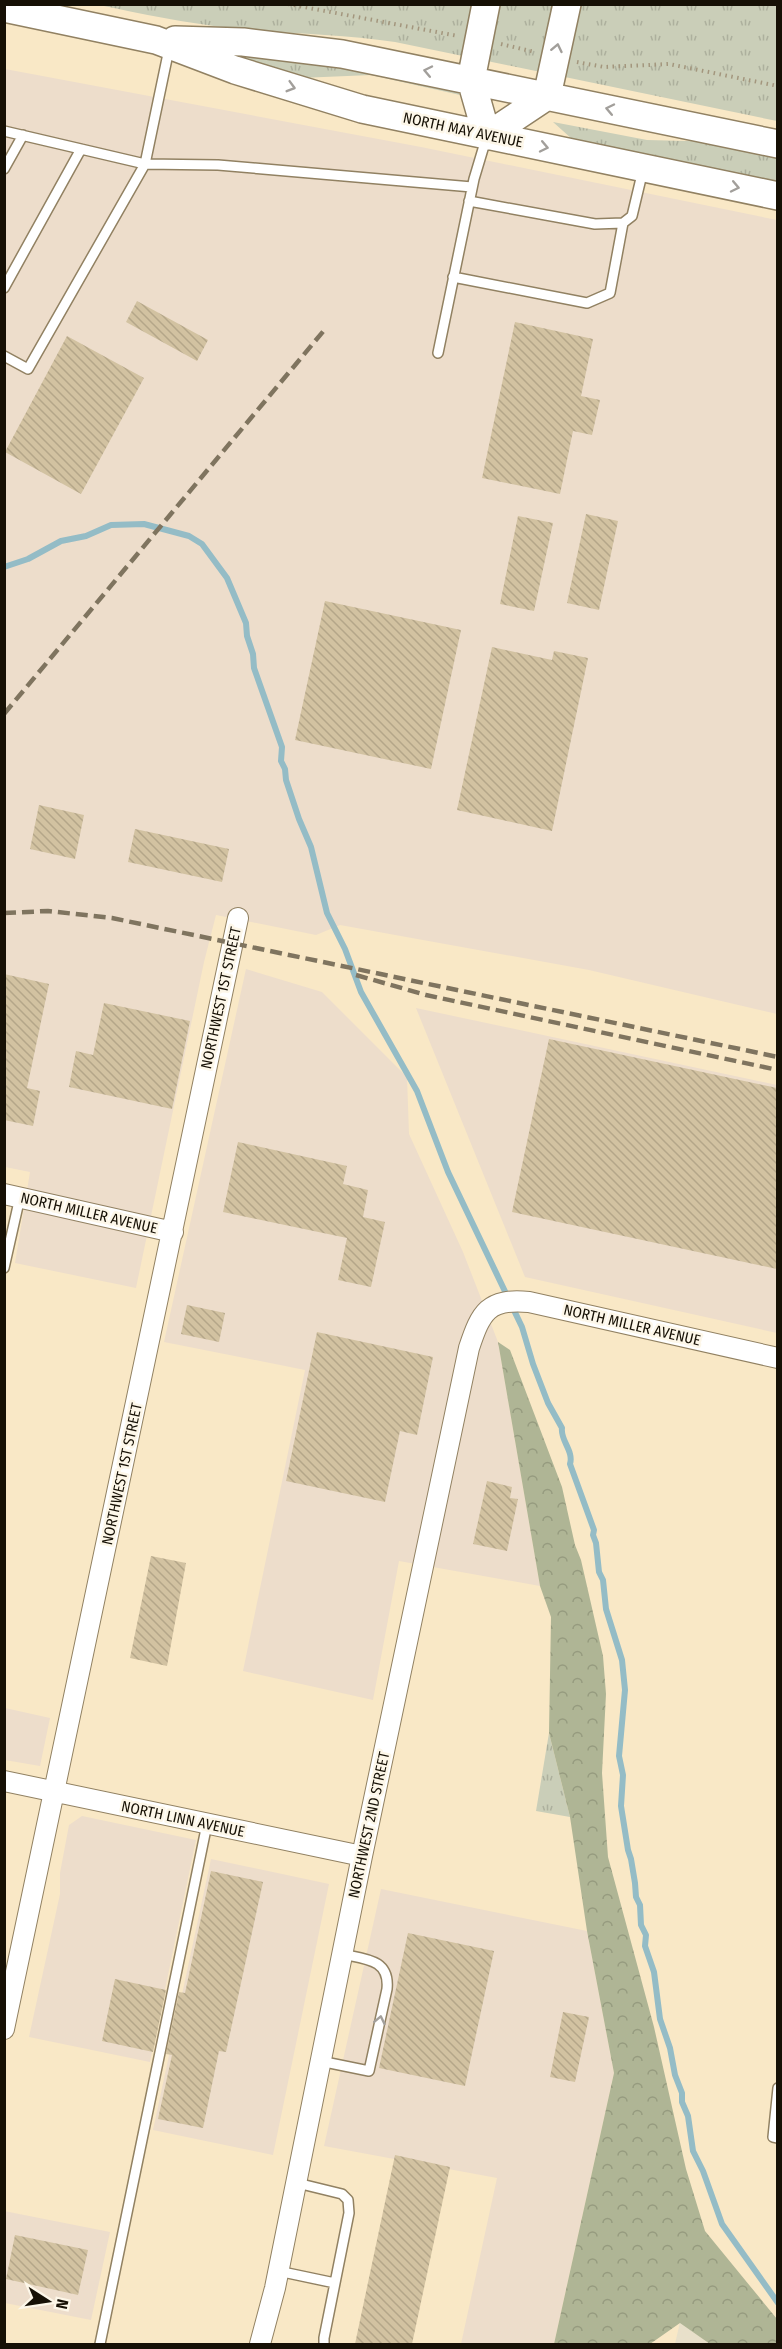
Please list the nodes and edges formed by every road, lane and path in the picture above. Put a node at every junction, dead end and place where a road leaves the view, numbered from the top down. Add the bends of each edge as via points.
1 (486, 4) edge
2 (567, 4) edge
3 (4, 8) edge
4 (163, 42) junction
5 (471, 80) junction
6 (547, 96) junction
7 (4, 131) edge
8 (23, 135) junction
9 (487, 136) junction
10 (777, 144) edge
11 (81, 149) junction
12 (145, 164) junction
13 (644, 168) junction
14 (4, 170) edge
15 (472, 187) junction
16 (777, 196) edge
17 (469, 201) junction
18 (622, 223) junction
19 (453, 277) junction
20 (4, 288) edge
21 (438, 353) dead end
22 (4, 356) edge
23 (238, 918) dead end
24 (12, 1196) edge
25 (173, 1232) junction
26 (4, 1268) edge
27 (494, 1306) joint
28 (777, 1358) edge
29 (4, 1781) edge
30 (55, 1792) junction
31 (207, 1824) junction
32 (362, 1856) junction
33 (342, 1954) junction
34 (4, 2029) edge
35 (320, 2061) junction
36 (777, 2088) edge
37 (777, 2138) edge
38 (297, 2183) junction
39 (278, 2271) junction
40 (335, 2283) junction
41 (100, 2344) edge
42 (260, 2344) edge
43 (324, 2344) edge

1 - 5 main road
6 -> 2 main road
3 - 4 main road, NORTH MAY AVENUE
5 -> 4 main road, NORTH MAY AVENUE via 306,48 243,42
4 -> 9 main road, NORTH MAY AVENUE via 235,70 362,109
4 - 12 lane
5 - 6 main road, NORTH MAY AVENUE
5 - 9 main road
6 - 9 main road
10 -> 6 main road, NORTH MAY AVENUE
7 - 8 lane
8 - 11 lane
8 - 14 lane
9 -> 13 main road, NORTH MAY AVENUE
9 - 15 lane
11 - 12 lane
11 - 20 lane
12 - 15 lane via 218,165
12 - 22 lane via 28,369
13 -> 16 main road, NORTH MAY AVENUE
13 - 18 lane via 632,216
15 - 17 lane
17 - 18 lane via 595,224
17 - 19 lane
18 - 19 lane via 610,293 587,303
19 - 21 lane
23 - 25 street, NORTHWEST 1ST STREET
24 - 25 street, NORTH MILLER AVENUE
24 - 26 lane
25 - 30 street, NORTHWEST 1ST STREET
27 - 28 street, NORTH MILLER AVENUE via 529,1302
27 - 32 street, NORTHWEST 2ND STREET via 481,1316 470,1348
29 - 30 street, NORTH LINN AVENUE
30 - 31 street, NORTH LINN AVENUE
30 - 34 street, NORTHWEST 1ST STREET
31 - 32 street, NORTH LINN AVENUE
31 - 41 lane
32 - 33 street, NORTHWEST 2ND STREET
33 - 35 street, NORTHWEST 2ND STREET
35 -> 33 lane via 369,2071 387,1989 384,1969 371,1960
35 - 38 street, NORTHWEST 2ND STREET
36 - 37 lane via 773,2137
38 - 39 street, NORTHWEST 2ND STREET
38 - 40 lane via 342,2193 348,2200
39 - 40 lane
39 - 42 street, NORTHWEST 2ND STREET
40 - 43 lane

